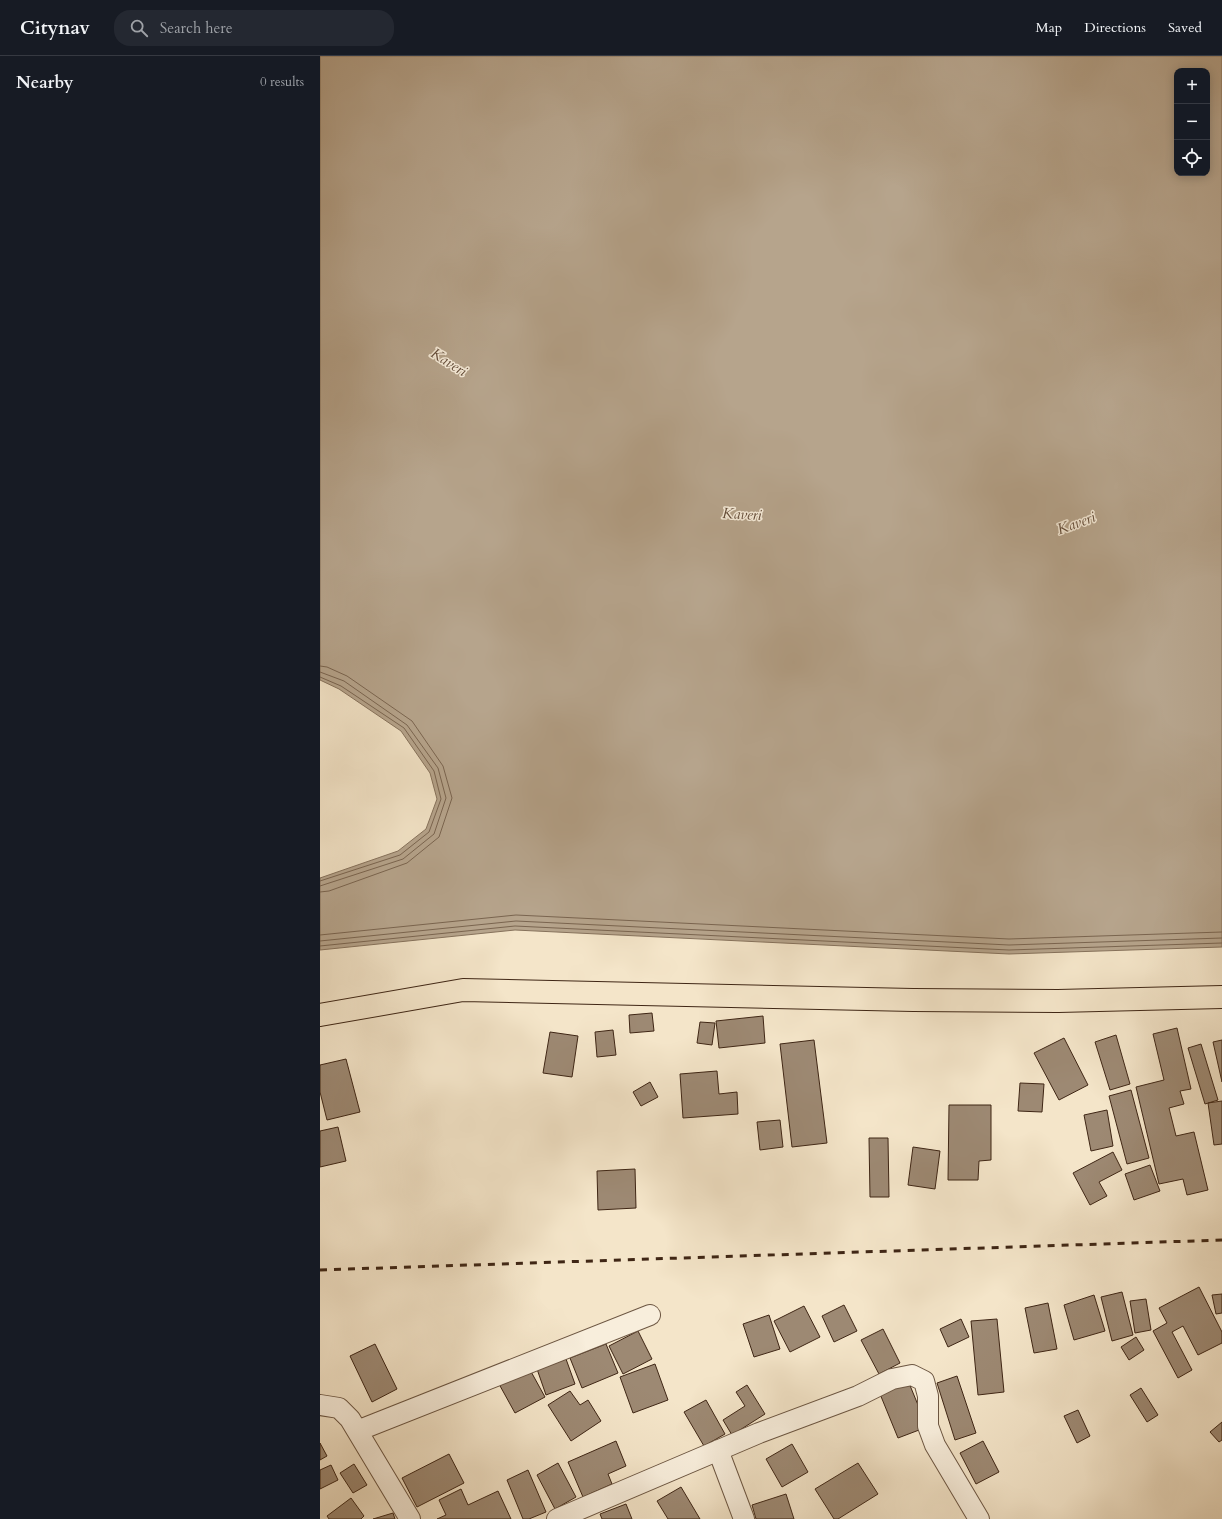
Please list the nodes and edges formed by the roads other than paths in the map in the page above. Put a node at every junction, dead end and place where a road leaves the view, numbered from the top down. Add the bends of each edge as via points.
1 (1222, 997) edge
2 (320, 1014) edge
3 (650, 1315) dead end
4 (320, 1405) edge
5 (357, 1431) junction
6 (718, 1450) junction
7 (410, 1519) edge
8 (557, 1519) edge
9 (744, 1519) edge
10 (979, 1519) edge

1 - 2 highway via 1058,1001 921,1000 462,990
3 - 5 street
4 - 5 street via 339,1408
5 - 7 street
6 - 8 street
6 - 9 street
6 - 10 street via 858,1396 892,1379 912,1375 924,1381 928,1396 928,1426 935,1445

